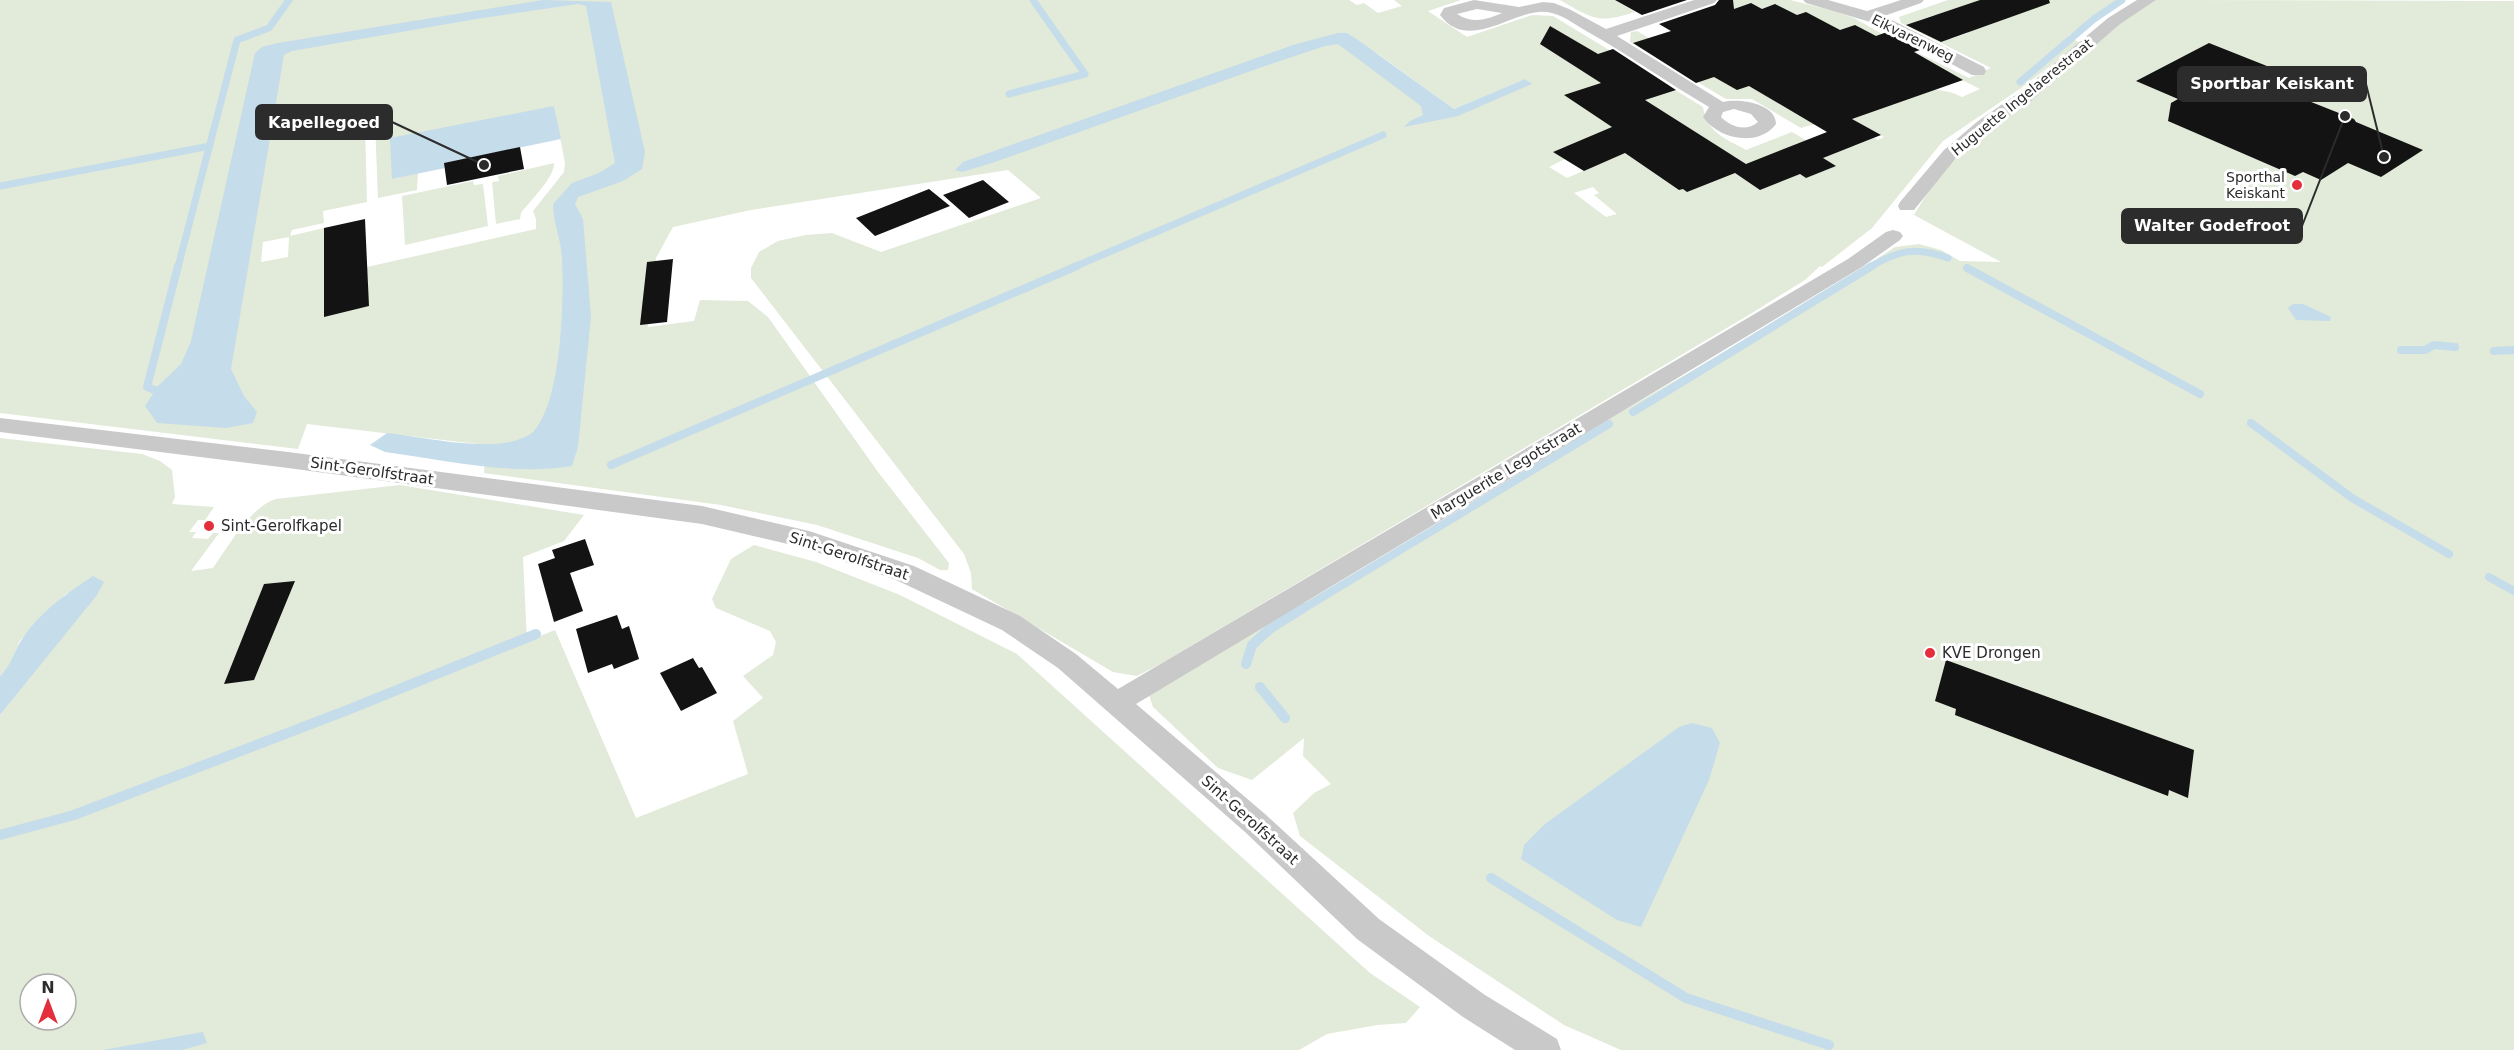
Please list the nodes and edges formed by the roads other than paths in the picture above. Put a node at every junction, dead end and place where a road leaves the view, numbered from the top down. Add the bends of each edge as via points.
1 (1708, 0) edge
2 (1811, 0) edge
3 (1916, 0) edge
4 (2148, 0) edge
5 (1521, 12) dead end
6 (1869, 16) junction
7 (1604, 35) junction
8 (1978, 71) dead end
9 (1720, 107) dead end
10 (1907, 206) dead end
11 (1893, 236) dead end
12 (0, 425) edge
13 (1116, 703) junction
14 (1545, 1050) edge

1 - 7 street
2 - 6 street, Eikvarenweg
3 - 6 street
4 - 10 street, Huguette Ingelaerestraat via 2114,21 1950,154
5 - 7 street via 1547,6
6 - 8 street, Eikvarenweg
7 - 9 street
11 - 13 street, Marguerite Legotstraat via 1855,263
12 - 13 street, Sint-Gerolfstraat via 702,515 809,540 905,573 1011,623 1067,661
13 - 14 street, Sint-Gerolfstraat via 1255,823 1368,929 1474,1006

